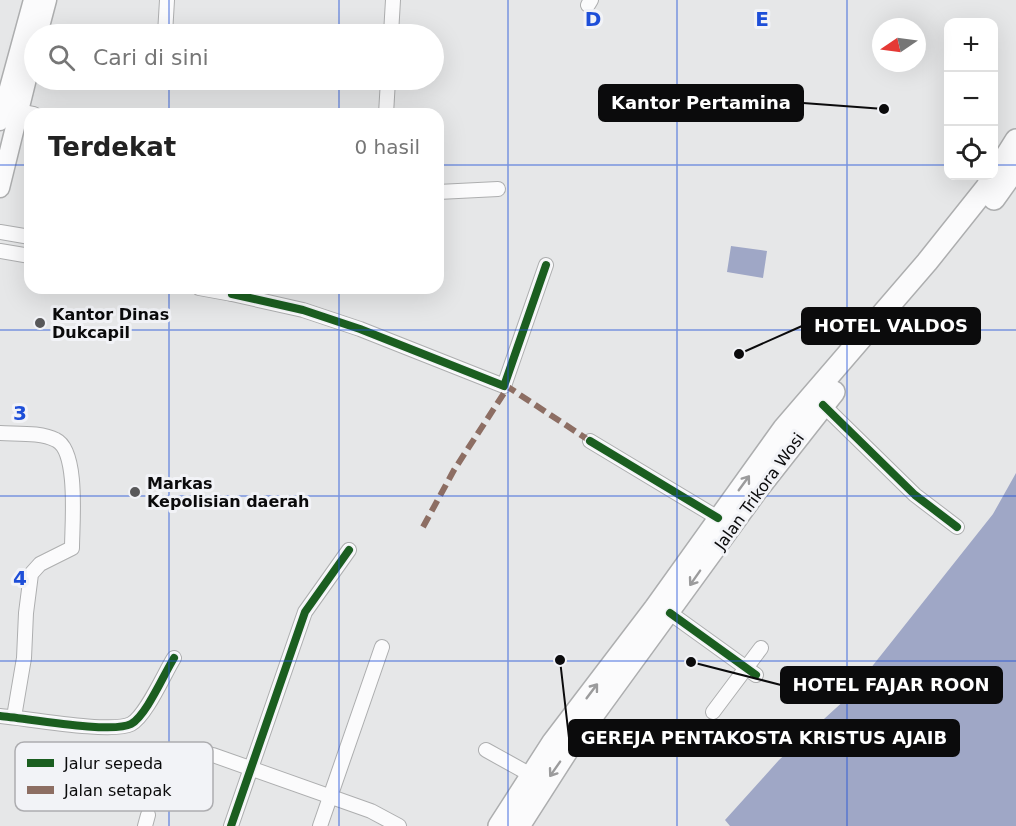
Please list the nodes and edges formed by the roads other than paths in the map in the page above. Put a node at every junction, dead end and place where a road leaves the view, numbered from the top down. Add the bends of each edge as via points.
1 (33, 0) edge
2 (47, 0) edge
3 (167, 0) edge
4 (393, 0) edge
5 (29, 24) edge
6 (41, 24) edge
7 (166, 24) edge
8 (392, 24) edge
9 (24, 49) edge
10 (24, 72) edge
11 (17, 87) junction
12 (387, 90) edge
13 (386, 108) edge
14 (20, 118) edge
15 (1016, 140) edge
16 (1, 177) edge
17 (1004, 177) edge
18 (498, 189) dead end
19 (444, 192) edge
20 (0, 232) edge
21 (24, 236) edge
22 (0, 251) edge
23 (24, 255) edge
24 (546, 264) dead end
25 (244, 294) edge
26 (823, 405) junction
27 (0, 433) edge
28 (590, 441) dead end
29 (718, 518) junction
30 (957, 527) dead end
31 (349, 550) dead end
32 (670, 613) junction
33 (646, 633) junction
34 (382, 647) dead end
35 (761, 648) dead end
36 (174, 658) dead end
37 (751, 671) junction
38 (713, 712) dead end
39 (7, 717) edge
40 (486, 750) dead end
41 (213, 755) dead end
42 (250, 767) junction
43 (531, 775) junction
44 (331, 797) junction
45 (231, 826) edge
46 (320, 826) edge
47 (399, 826) edge
48 (499, 826) edge
49 (519, 826) edge

1 - 5 main road
2 - 6 main road
3 - 7 street
4 - 8 street
9 - 11 main road
10 - 11 main road
11 - 14 main road
12 - 13 street
14 - 16 main road
15 - 17 highway, Jalan Trikora Wosi
17 - 26 highway, Jalan Trikora Wosi via 935,273
29 -> 17 highway, Jalan Trikora Wosi via 784,428
18 - 19 street
20 - 21 street
22 - 23 street
24 - 25 street via 504,386 360,329
26 - 30 street via 915,495
26 -> 32 highway, Jalan Trikora Wosi
27 - 39 street via 56,440 64,446 71,466 72,548 40,564 32,574 24,658
28 - 29 street
29 - 33 highway, Jalan Trikora Wosi
31 - 42 street via 305,612
32 - 33 highway, Jalan Trikora Wosi
32 - 37 street
43 -> 33 highway, Jalan Trikora Wosi
33 -> 49 highway, Jalan Trikora Wosi
34 - 44 street
35 - 37 street
36 - 39 street via 131,724 90,726
37 - 38 street
40 - 43 street
41 - 42 street
42 - 44 street
42 - 45 street
43 - 48 highway, Jalan Trikora Wosi
44 - 46 street
44 - 47 street

